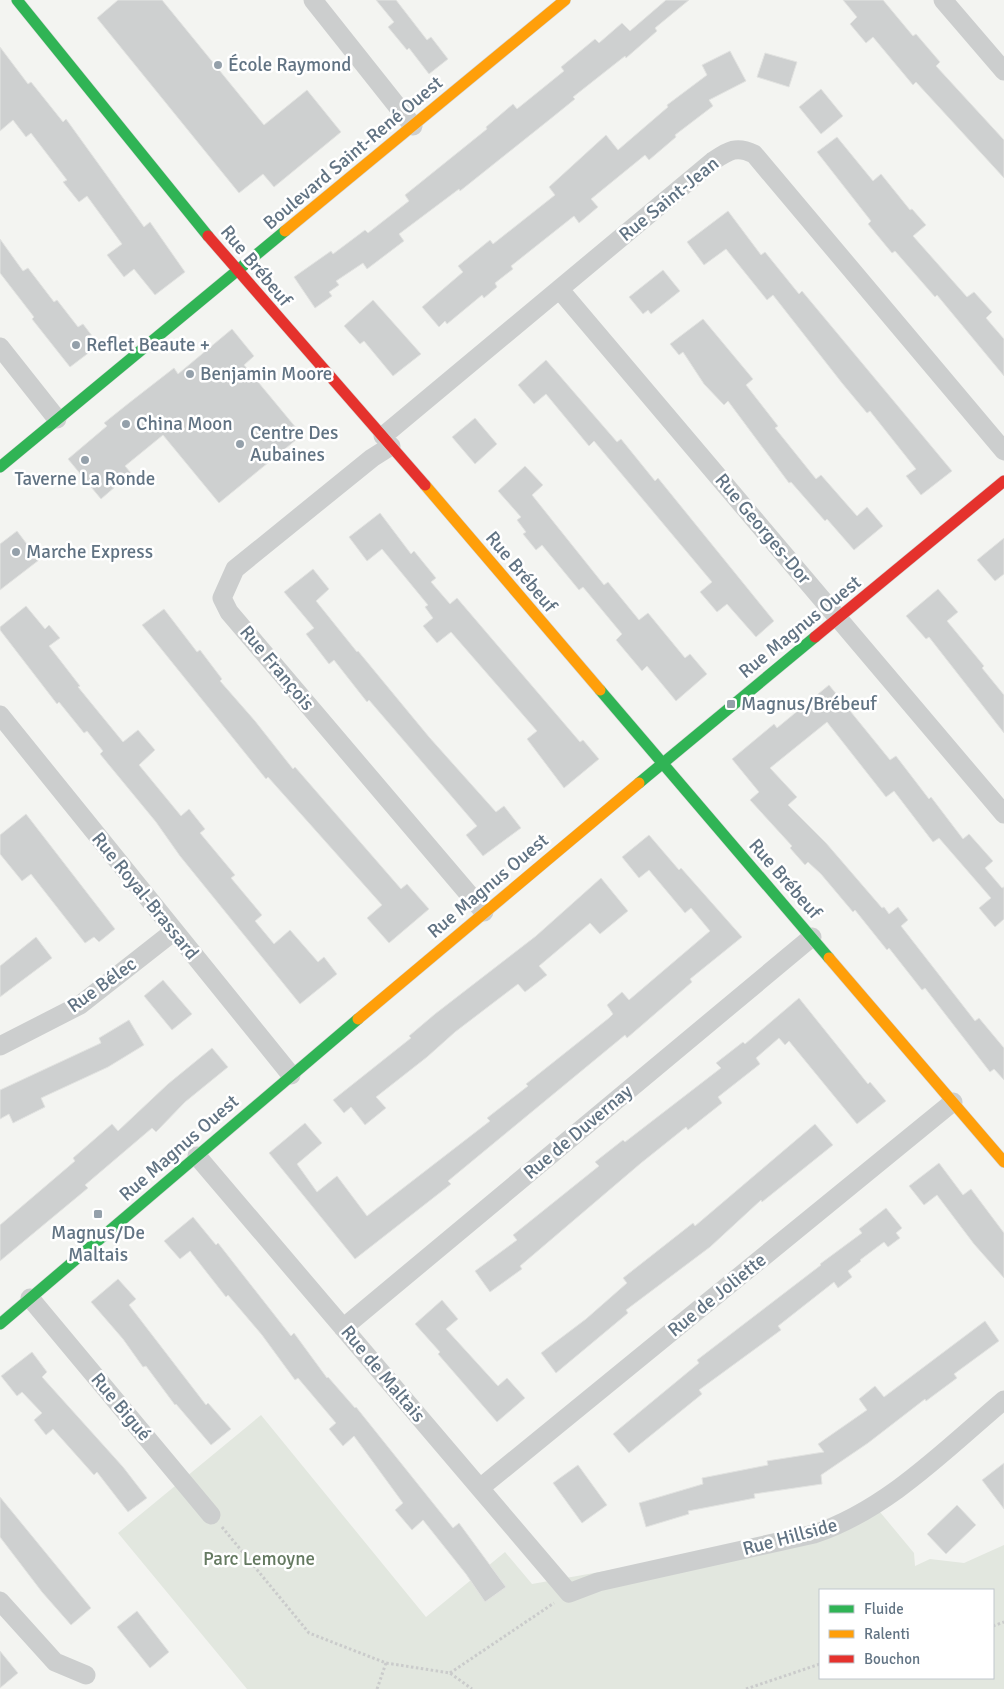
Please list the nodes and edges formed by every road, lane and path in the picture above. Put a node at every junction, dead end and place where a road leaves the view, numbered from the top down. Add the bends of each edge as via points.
1 (17, 0) edge
2 (312, 0) edge
3 (565, 0) edge
4 (943, 0) edge
5 (1004, 71) edge
6 (413, 126) junction
7 (237, 272) junction
8 (560, 290) junction
9 (0, 347) edge
10 (57, 419) junction
11 (387, 441) junction
12 (1004, 451) edge
13 (0, 466) edge
14 (1004, 481) edge
15 (840, 618) junction
16 (0, 716) edge
17 (661, 764) junction
18 (1004, 814) edge
19 (484, 912) junction
20 (173, 932) junction
21 (812, 937) junction
22 (0, 1046) edge
23 (291, 1076) junction
24 (953, 1102) junction
25 (197, 1156) junction
26 (1004, 1162) edge
27 (30, 1298) junction
28 (0, 1324) edge
29 (343, 1328) junction
30 (1004, 1400) edge
31 (480, 1488) junction
32 (211, 1515) joint
33 (569, 1593) junction
34 (0, 1601) edge
35 (386, 1663) junction
36 (819, 1664) edge
37 (450, 1673) junction
38 (86, 1675) dead end
39 (377, 1689) edge
40 (472, 1689) edge
41 (746, 1689) edge

1 - 7 street, Rue Brébeuf
2 - 6 street
3 - 6 street, Boulevard Saint-René Ouest
4 - 5 street
6 - 7 street, Boulevard Saint-René Ouest
7 - 10 street, Boulevard Saint-René Ouest
7 - 11 street, Rue Brébeuf
8 - 11 street, Rue Saint-Jean
8 - 12 street, Rue Saint-Jean via 713,160 728,151 743,149 754,154
8 - 15 street, Rue Georges-Dor
9 - 10 street
10 - 13 street, Boulevard Saint-René Ouest
11 - 17 street, Rue Brébeuf
11 - 19 street, Rue François via 372,458 235,568 222,598 229,612
14 - 15 street, Rue Magnus Ouest
15 - 17 street, Rue Magnus Ouest
15 - 18 street, Rue Georges-Dor
16 - 20 street, Rue Royal-Brassard
17 - 19 street, Rue Magnus Ouest
17 - 21 street, Rue Brébeuf
19 - 23 street, Rue Magnus Ouest
20 - 22 street, Rue Bélec via 80,1005
20 - 23 street, Rue Royal-Brassard
21 - 24 street, Rue Brébeuf
21 - 29 street, Rue de Duvernay
23 - 25 street, Rue Magnus Ouest
24 - 26 street, Rue Brébeuf
24 - 31 street, Rue de Joliette
25 - 27 street, Rue Magnus Ouest
25 - 29 street, Rue de Maltais
27 - 28 street, Rue Magnus Ouest
27 - 32 street, Rue Bigué
29 - 31 street, Rue de Maltais
30 - 33 street, Rue Hillside via 896,1490 839,1526 598,1582
31 - 33 street, Rue de Maltais
32 - 35 path via 309,1633
33 - 37 path
34 - 38 street via 54,1662
35 - 37 path
35 - 39 path
36 - 41 path
37 - 40 path

